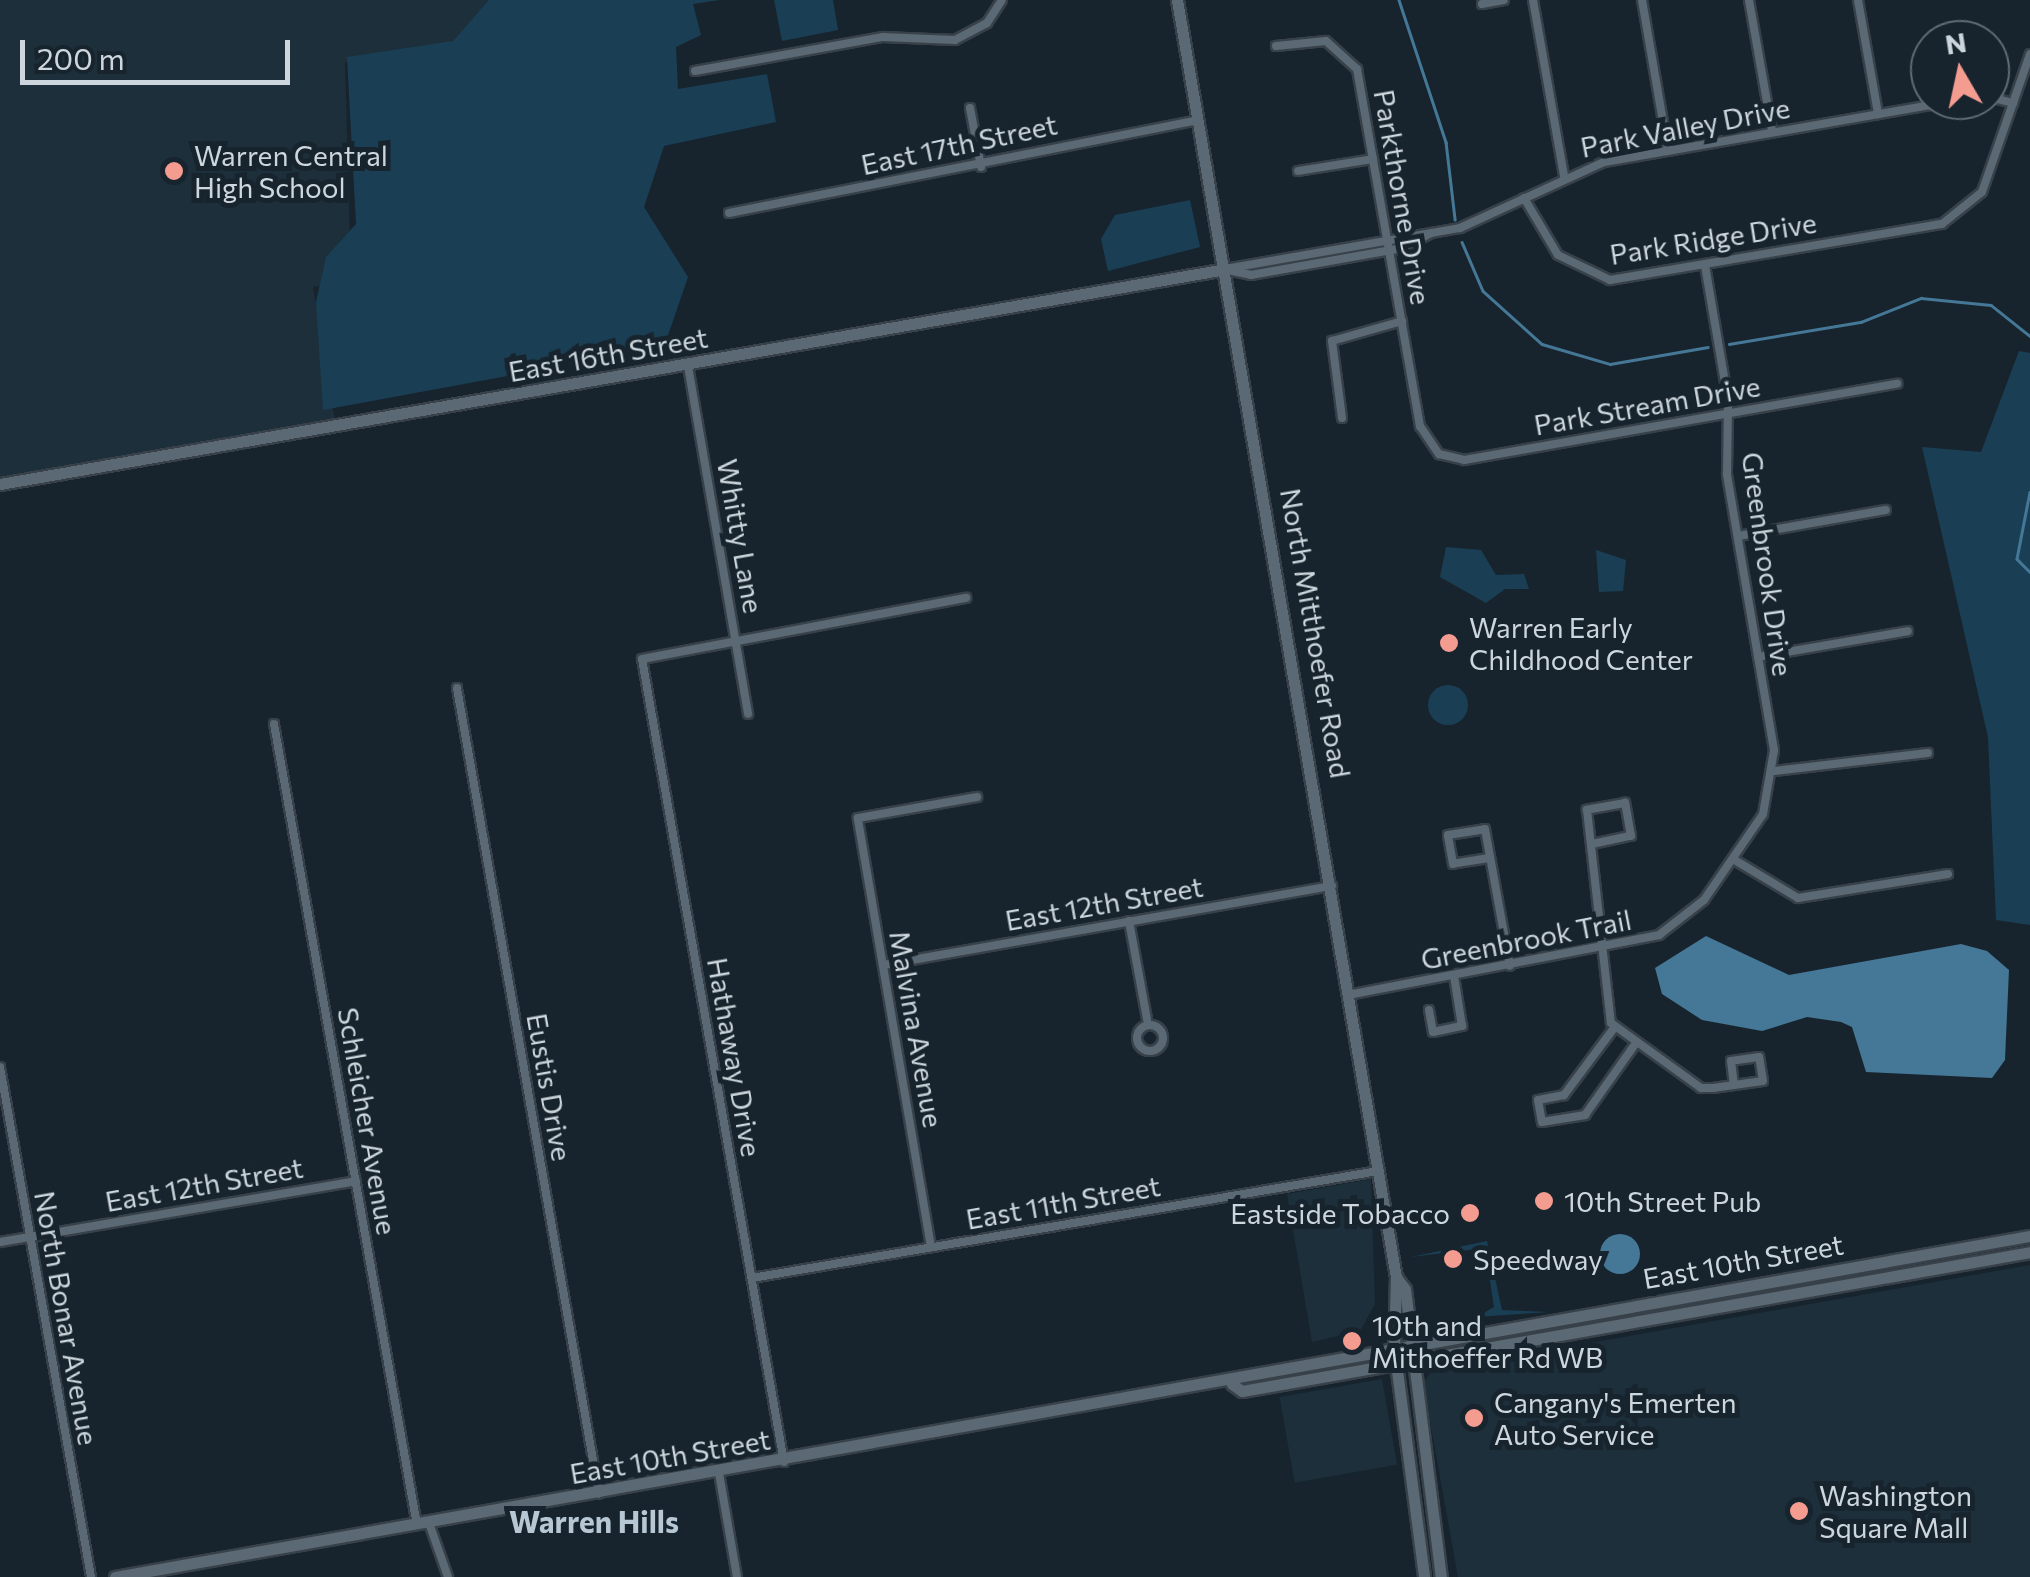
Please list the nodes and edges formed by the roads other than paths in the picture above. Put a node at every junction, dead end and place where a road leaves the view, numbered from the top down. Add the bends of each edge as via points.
1 (1002, 0) edge
2 (1177, 0) edge
3 (1504, 0) edge
4 (1533, 0) edge
5 (1642, 0) edge
6 (1749, 0) edge
7 (1858, 0) edge
8 (1482, 4) dead end
9 (1276, 46) dead end
10 (2030, 54) edge
11 (695, 71) dead end
12 (2010, 102) edge
13 (2013, 103) junction
14 (970, 108) dead end
15 (1910, 108) edge
16 (1878, 114) junction
17 (1198, 120) junction
18 (1772, 132) junction
19 (1668, 151) junction
20 (1373, 159) junction
21 (980, 167) junction
22 (1298, 171) dead end
23 (1564, 176) junction
24 (1524, 198) junction
25 (729, 213) dead end
26 (1431, 233) junction
27 (1386, 234) junction
28 (1389, 250) junction
29 (1705, 265) junction
30 (1225, 269) junction
31 (1402, 321) junction
32 (688, 366) junction
33 (1897, 384) dead end
34 (1728, 414) junction
35 (1342, 418) dead end
36 (1420, 426) joint
37 (0, 484) edge
38 (1886, 510) dead end
39 (1738, 536) junction
40 (966, 598) dead end
41 (1908, 631) dead end
42 (735, 636) junction
43 (1758, 657) junction
44 (457, 688) dead end
45 (748, 714) dead end
46 (274, 724) dead end
47 (1928, 753) dead end
48 (1774, 771) junction
49 (977, 797) dead end
50 (1592, 844) junction
51 (1490, 858) junction
52 (1733, 858) junction
53 (1948, 874) dead end
54 (1333, 886) junction
55 (1129, 921) junction
56 (1607, 949) junction
57 (883, 965) junction
58 (1510, 966) junction
59 (1454, 976) junction
60 (1353, 994) junction
61 (1429, 1010) dead end
62 (1147, 1019) dead end
63 (1614, 1028) junction
64 (1636, 1043) junction
65 (0, 1067) edge
66 (1734, 1084) junction
67 (1382, 1170) junction
68 (356, 1181) junction
69 (30, 1236) junction
70 (2030, 1236) edge
71 (0, 1242) edge
72 (931, 1247) junction
73 (2030, 1252) edge
74 (1396, 1277) junction
75 (752, 1278) junction
76 (1410, 1344) junction
77 (1394, 1348) junction
78 (1412, 1361) junction
79 (1396, 1364) junction
80 (1232, 1384) junction
81 (784, 1462) junction
82 (1406, 1470) junction
83 (719, 1474) junction
84 (599, 1494) junction
85 (1430, 1516) junction
86 (423, 1524) junction
87 (91, 1577) edge
88 (115, 1577) edge
89 (448, 1577) edge
90 (737, 1577) edge
91 (1424, 1577) edge
92 (1440, 1577) edge

1 - 11 street via 987,23 955,40 883,38
2 - 17 main road, North Mitthoefer Road
3 - 8 street
4 - 23 street
5 - 19 street
6 - 18 street
7 - 16 street
9 - 20 street, Parkthorne Drive via 1321,40 1350,56
10 - 13 street
12 - 13 street
13 - 29 street, Park Ridge Drive via 1982,192 1946,222
14 - 21 street
15 - 16 street, Park Valley Drive
16 - 18 street, Park Valley Drive
17 - 21 street, East 17th Street
17 - 30 main road, North Mitthoefer Road
18 - 19 street, Park Valley Drive
19 - 23 street, Park Valley Drive
20 - 22 street
20 - 27 street, Parkthorne Drive
21 - 25 street, East 17th Street
23 - 24 street, Park Valley Drive
24 - 26 street, Park Valley Drive
24 - 29 street, Park Ridge Drive via 1552,249 1594,277
26 - 27 street, Park Valley Drive
26 - 28 street, Park Valley Drive
27 - 28 street, Parkthorne Drive
27 - 30 street, Park Valley Drive
28 - 30 street, Park Valley Drive via 1252,275
28 - 31 street, Parkthorne Drive
29 - 34 street, Greenbrook Drive
30 - 32 main road, East 16th Street
30 - 54 main road, North Mitthoefer Road
31 - 35 street via 1332,341
31 - 36 street, Parkthorne Drive
32 - 37 main road, East 16th Street
32 - 42 street, Whitty Lane
33 - 34 street, Park Stream Drive
34 - 36 street, Park Stream Drive via 1464,460 1436,452
34 - 39 street, Greenbrook Drive
38 - 39 street
39 - 43 street, Greenbrook Drive
40 - 42 street
41 - 43 street
42 - 45 street, Whitty Lane
42 - 75 street, Hathaway Drive via 642,659
43 - 48 street, Greenbrook Drive
44 - 84 street, Eustis Drive
46 - 68 street, Schleicher Avenue
47 - 48 street
48 - 52 street, Greenbrook Drive via 1762,814
49 - 57 street, Malvina Avenue via 858,818
50 - 50 street via 1586,810 1625,803 1631,836
50 - 56 street
51 - 51 street via 1484,828 1448,835 1453,864
51 - 58 street
52 - 53 street via 1798,898
52 - 56 street, Greenbrook Trail via 1676,925
54 - 55 street, East 12th Street
54 - 60 main road, North Mitthoefer Road
55 - 57 street, East 12th Street
55 - 62 street
56 - 58 street, Greenbrook Trail
56 - 63 street
57 - 72 street, Malvina Avenue
58 - 59 street, Greenbrook Trail
59 - 60 street, Greenbrook Trail
59 - 61 street via 1462,1026 1433,1032
60 - 67 main road, North Mitthoefer Road
63 - 64 street
63 - 64 street via 1564,1095 1538,1100 1542,1122 1585,1115
64 - 66 street via 1692,1085
65 - 69 street, North Bonar Avenue
66 - 66 street via 1731,1061 1759,1057 1762,1080
67 - 72 street, East 11th Street
67 - 74 main road, North Mitthoefer Road
68 - 69 street, East 12th Street
68 - 86 street, Schleicher Avenue
69 - 71 street, East 12th Street
69 - 87 street, North Bonar Avenue
70 - 76 main road, East 10th Street
72 - 75 street, East 11th Street
73 - 78 main road, East 10th Street
74 - 76 main road, North Mitthoefer Road
74 - 77 main road, North Mitthoefer Road
75 - 81 street, Hathaway Drive
76 - 77 main road, East 10th Street
76 - 78 main road, North Mitthoefer Road
77 - 79 main road, North Mitthoefer Road
77 - 80 main road, East 10th Street via 1238,1375
78 - 79 main road, East 10th Street
78 - 85 main road, North Mitthoefer Road
79 - 80 main road, East 10th Street via 1242,1391
79 - 82 main road, North Mitthoefer Road
80 - 81 main road, East 10th Street
81 - 83 main road, East 10th Street
82 - 85 main road
82 - 91 main road, North Mitthoefer Road
83 - 84 main road, East 10th Street
83 - 90 street
84 - 86 main road, East 10th Street
85 - 92 main road, North Mitthoefer Road
86 - 88 main road, East 10th Street
86 - 89 street, Schleicher Avenue

